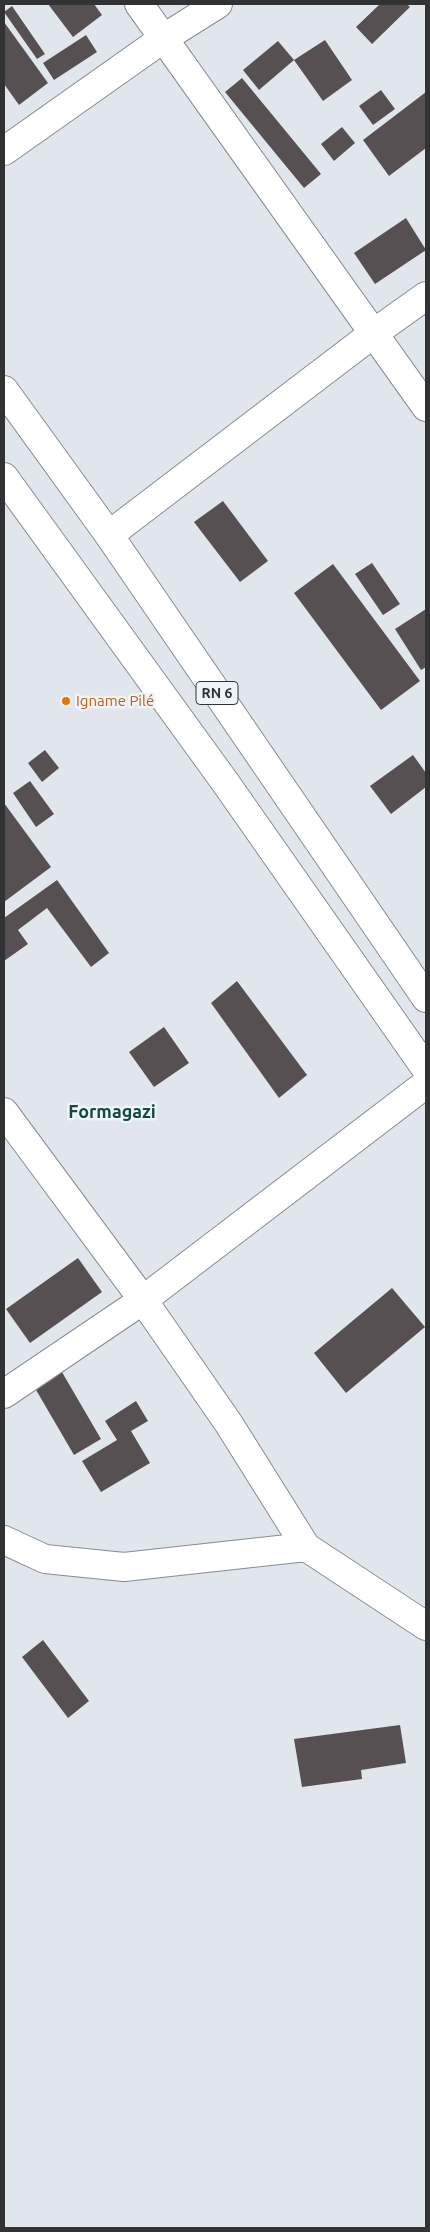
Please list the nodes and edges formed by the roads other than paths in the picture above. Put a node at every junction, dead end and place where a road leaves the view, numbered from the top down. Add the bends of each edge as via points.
1 (139, 4) edge
2 (218, 4) edge
3 (164, 38) junction
4 (4, 151) edge
5 (426, 296) edge
6 (374, 333) junction
7 (4, 390) edge
8 (426, 407) edge
9 (4, 477) edge
10 (110, 536) junction
11 (426, 998) edge
12 (426, 1069) edge
13 (426, 1084) edge
14 (4, 1112) edge
15 (143, 1300) junction
16 (4, 1394) edge
17 (4, 1540) edge
18 (306, 1547) junction
19 (426, 1626) edge

1 - 3 street
2 - 3 street
3 - 4 street
3 - 6 street
5 - 6 street
6 - 8 street
6 - 10 street
7 - 10 street, RN 6
9 - 12 street, RN 6 via 225,782
10 - 11 street, RN 6
13 - 15 street
14 - 15 street
15 - 16 street
15 - 18 street via 229,1424
17 - 18 street via 45,1559 124,1567
18 - 19 street

